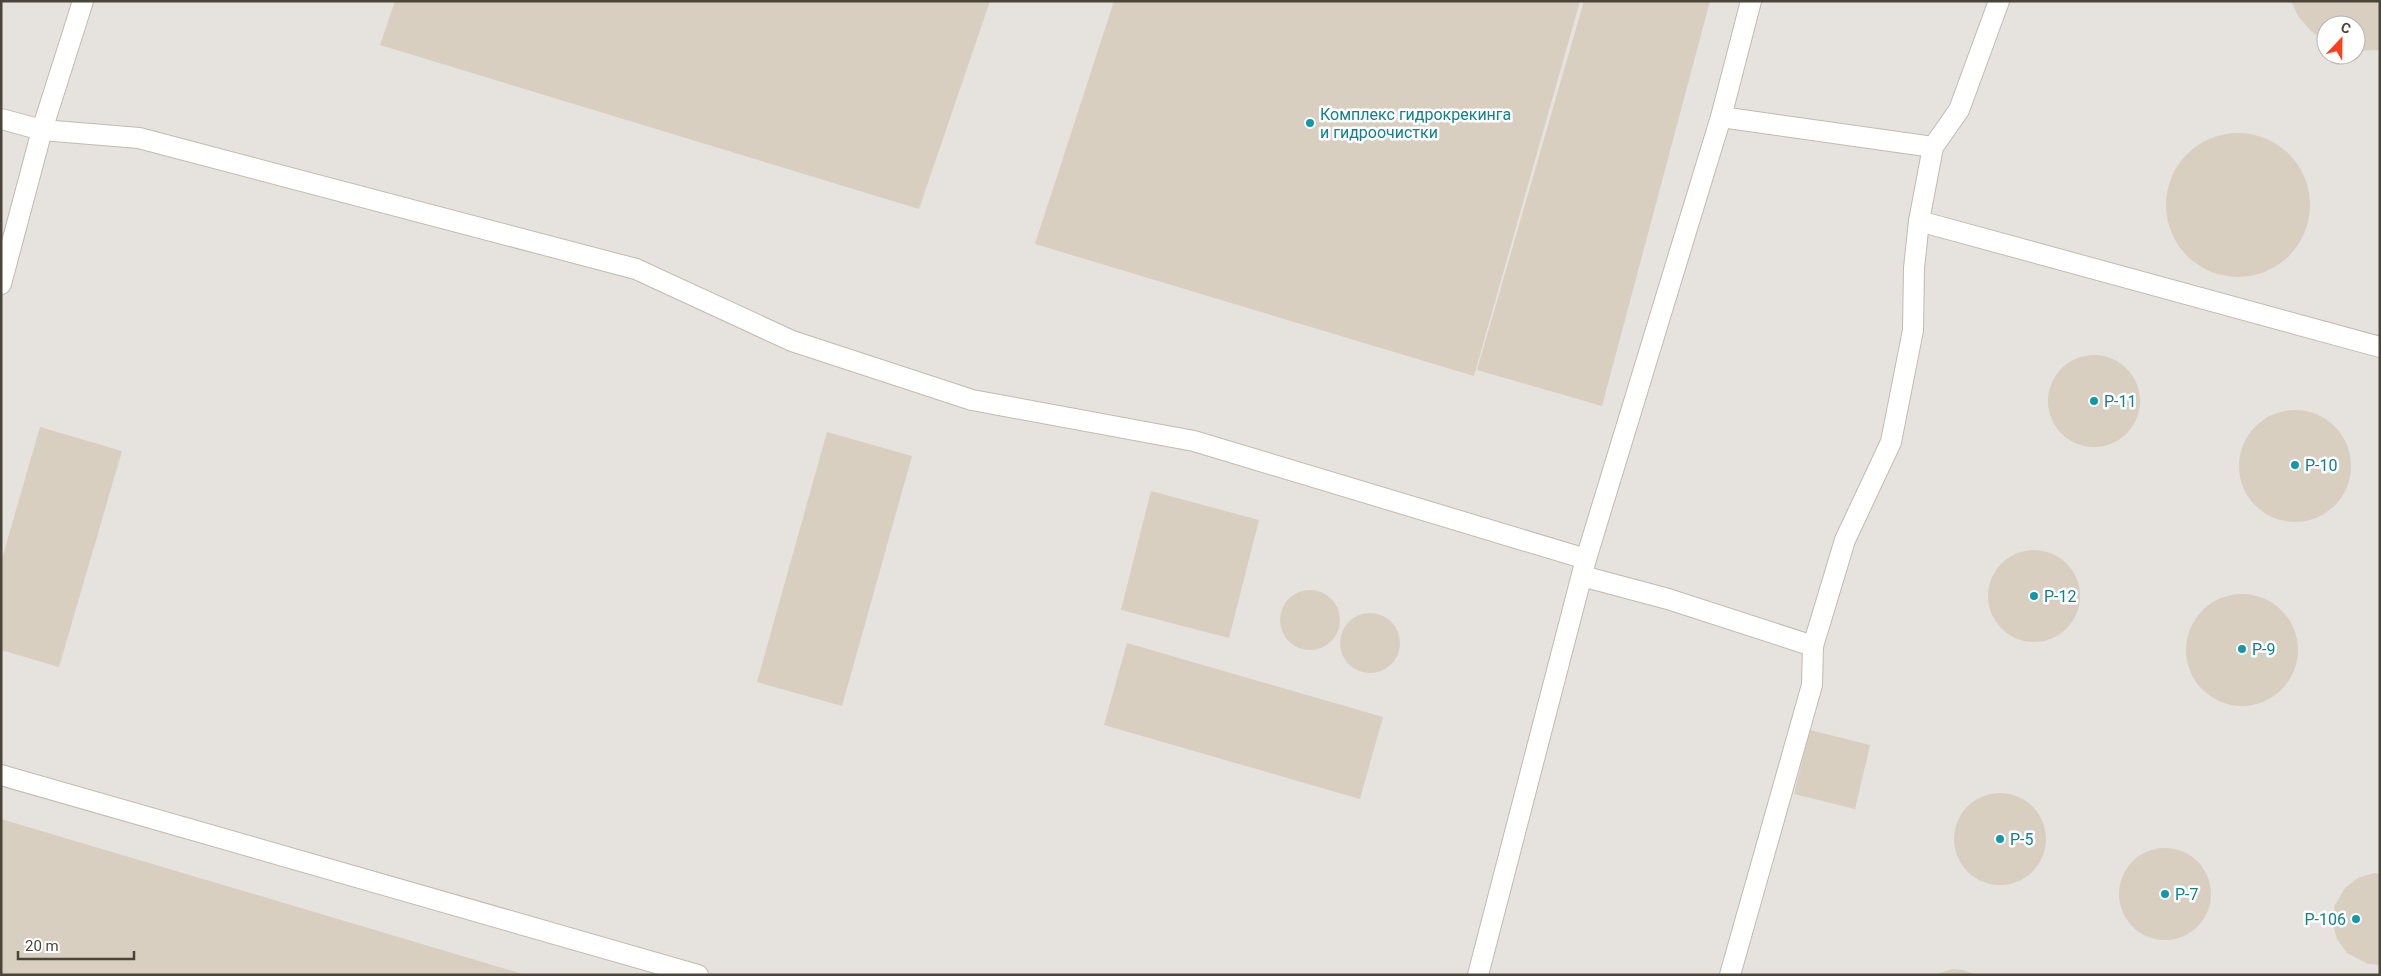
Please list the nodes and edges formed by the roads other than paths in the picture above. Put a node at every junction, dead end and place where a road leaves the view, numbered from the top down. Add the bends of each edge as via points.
1 (83, 1) edge
2 (1751, 1) edge
3 (1999, 1) edge
4 (1721, 116) junction
5 (1, 119) edge
6 (42, 130) junction
7 (1933, 147) junction
8 (1919, 221) junction
9 (1, 284) edge
10 (2380, 347) edge
11 (1584, 567) junction
12 (1813, 646) junction
13 (1, 775) edge
14 (698, 975) edge
15 (1478, 975) edge
16 (1730, 975) edge

1 - 6 lane
2 - 4 lane
3 - 7 lane via 1959,110
4 - 7 lane
4 - 11 lane
5 - 6 lane
6 - 9 lane
6 - 11 lane via 139,138 636,269 792,341 972,400 1194,442
7 - 8 lane
8 - 10 lane
8 - 12 lane via 1913,330 1891,442 1845,540
11 - 12 lane
11 - 15 lane
12 - 16 lane via 1812,685
13 - 14 lane

